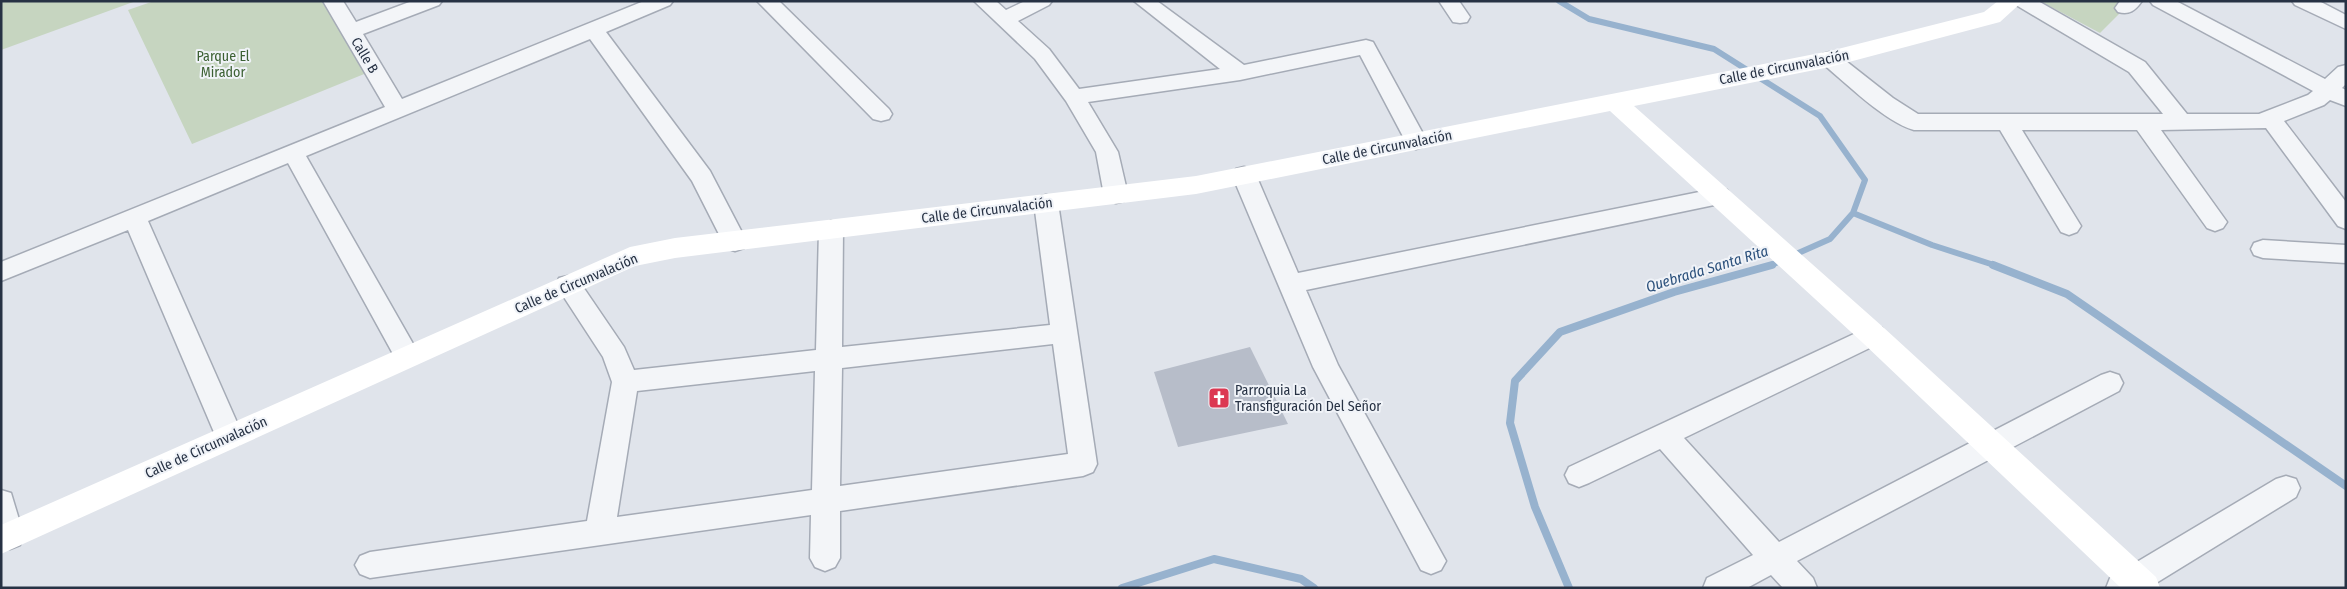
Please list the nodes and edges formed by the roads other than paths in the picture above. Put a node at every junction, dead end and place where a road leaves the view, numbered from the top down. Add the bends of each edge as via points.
1 (334, 1) edge
2 (432, 1) edge
3 (662, 1) edge
4 (767, 1) edge
5 (984, 1) edge
6 (1042, 1) edge
7 (1144, 1) edge
8 (2012, 1) edge
9 (2023, 1) edge
10 (2160, 1) edge
11 (2302, 1) edge
12 (1005, 19) junction
13 (2346, 23) edge
14 (594, 30) junction
15 (351, 31) junction
16 (1830, 59) junction
17 (2346, 72) edge
18 (1240, 73) junction
19 (2336, 94) edge
20 (1074, 97) junction
21 (1614, 101) junction
22 (397, 109) junction
23 (881, 114) dead end
24 (2270, 118) junction
25 (2006, 121) junction
26 (2143, 121) junction
27 (2181, 122) junction
28 (1416, 141) junction
29 (293, 152) junction
30 (1244, 175) junction
31 (1116, 195) junction
32 (1719, 196) junction
33 (1046, 203) junction
34 (134, 217) junction
35 (2346, 220) edge
36 (2214, 222) dead end
37 (2069, 226) dead end
38 (831, 230) junction
39 (736, 242) junction
40 (2263, 249) dead end
41 (2346, 254) edge
42 (1, 272) edge
43 (1291, 284) junction
44 (568, 285) junction
45 (1065, 334) junction
46 (1873, 335) junction
47 (407, 356) junction
48 (829, 359) junction
49 (625, 382) junction
50 (2110, 383) dead end
51 (1663, 434) junction
52 (230, 436) junction
53 (1992, 446) junction
54 (1579, 474) dead end
55 (2286, 488) dead end
56 (826, 500) junction
57 (1, 502) edge
58 (600, 531) junction
59 (6, 538) edge
60 (825, 558) dead end
61 (1776, 559) junction
62 (1432, 561) dead end
63 (370, 565) dead end
64 (2133, 585) edge
65 (1718, 588) edge
66 (1802, 588) edge

1 - 15 street, Calle B
2 - 15 street
3 - 14 street
4 - 23 street
5 - 12 street
6 - 12 street
7 - 18 street
8 - 16 street, Calle de Circunvalación via 1992,17
9 - 27 street via 2137,67
10 - 19 street
11 - 13 street
12 - 20 street via 1042,54
14 - 22 street
14 - 39 street via 702,177
15 - 22 street, Calle B
16 - 21 street, Calle de Circunvalación
16 - 25 street via 1914,122
17 - 19 street
18 - 20 street
18 - 28 street via 1366,47
19 - 24 street
20 - 31 street via 1107,152
21 - 28 street, Calle de Circunvalación
21 - 32 street
22 - 29 street
24 - 27 street via 2261,122
24 - 35 street
25 - 26 street
25 - 37 street
26 - 27 street
26 - 36 street
28 - 30 street, Calle de Circunvalación
29 - 34 street
29 - 47 street
30 - 31 street, Calle de Circunvalación
30 - 43 street
31 - 33 street, Calle de Circunvalación
32 - 43 street
32 - 46 street
33 - 38 street, Calle de Circunvalación
33 - 45 street
34 - 42 street
34 - 52 street
38 - 39 street, Calle de Circunvalación
38 - 48 street
39 - 44 street, Calle de Circunvalación via 675,248 630,257
40 - 41 street
43 - 62 street via 1326,367
44 - 47 street, Calle de Circunvalación
44 - 49 street via 615,354
45 - 48 street
45 - 56 street via 1083,464
46 - 51 street
46 - 53 street
47 - 52 street, Calle de Circunvalación
48 - 49 street
48 - 56 street
49 - 58 street
50 - 53 street
51 - 54 street
51 - 61 street
52 - 59 street, Calle de Circunvalación
53 - 61 street
53 - 64 street
55 - 64 street
56 - 58 street
56 - 60 street
57 - 59 street
58 - 63 street
61 - 65 street
61 - 66 street

